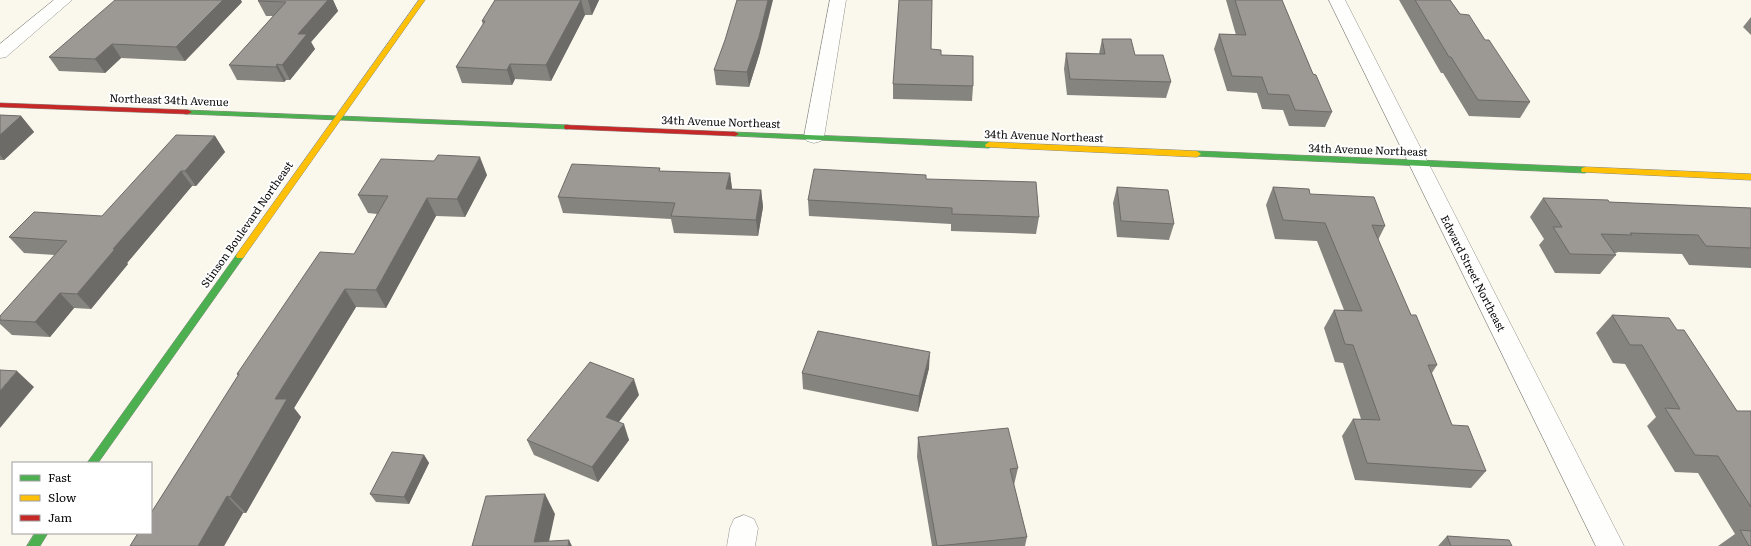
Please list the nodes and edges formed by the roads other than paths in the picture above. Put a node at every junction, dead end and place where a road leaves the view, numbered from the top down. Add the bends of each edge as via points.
1 (64, 0) edge
2 (422, 0) edge
3 (838, 0) edge
4 (1337, 0) edge
5 (0, 53) edge
6 (0, 105) edge
7 (337, 117) junction
8 (814, 137) junction
9 (1418, 163) junction
10 (1751, 177) edge
11 (93, 462) edge
12 (41, 534) edge
13 (33, 546) edge
14 (1610, 546) edge

1 - 5 street
2 - 7 street, Stinson Boulevard Northeast
3 - 8 street
4 - 9 street, Edward Street Northeast
6 - 7 street, Northeast 34th Avenue
7 - 8 street, 34th Avenue Northeast
7 - 11 street, Stinson Boulevard Northeast
8 - 9 street, 34th Avenue Northeast
9 - 10 street, 34th Avenue Northeast
9 - 14 street, Edward Street Northeast
12 - 13 street

